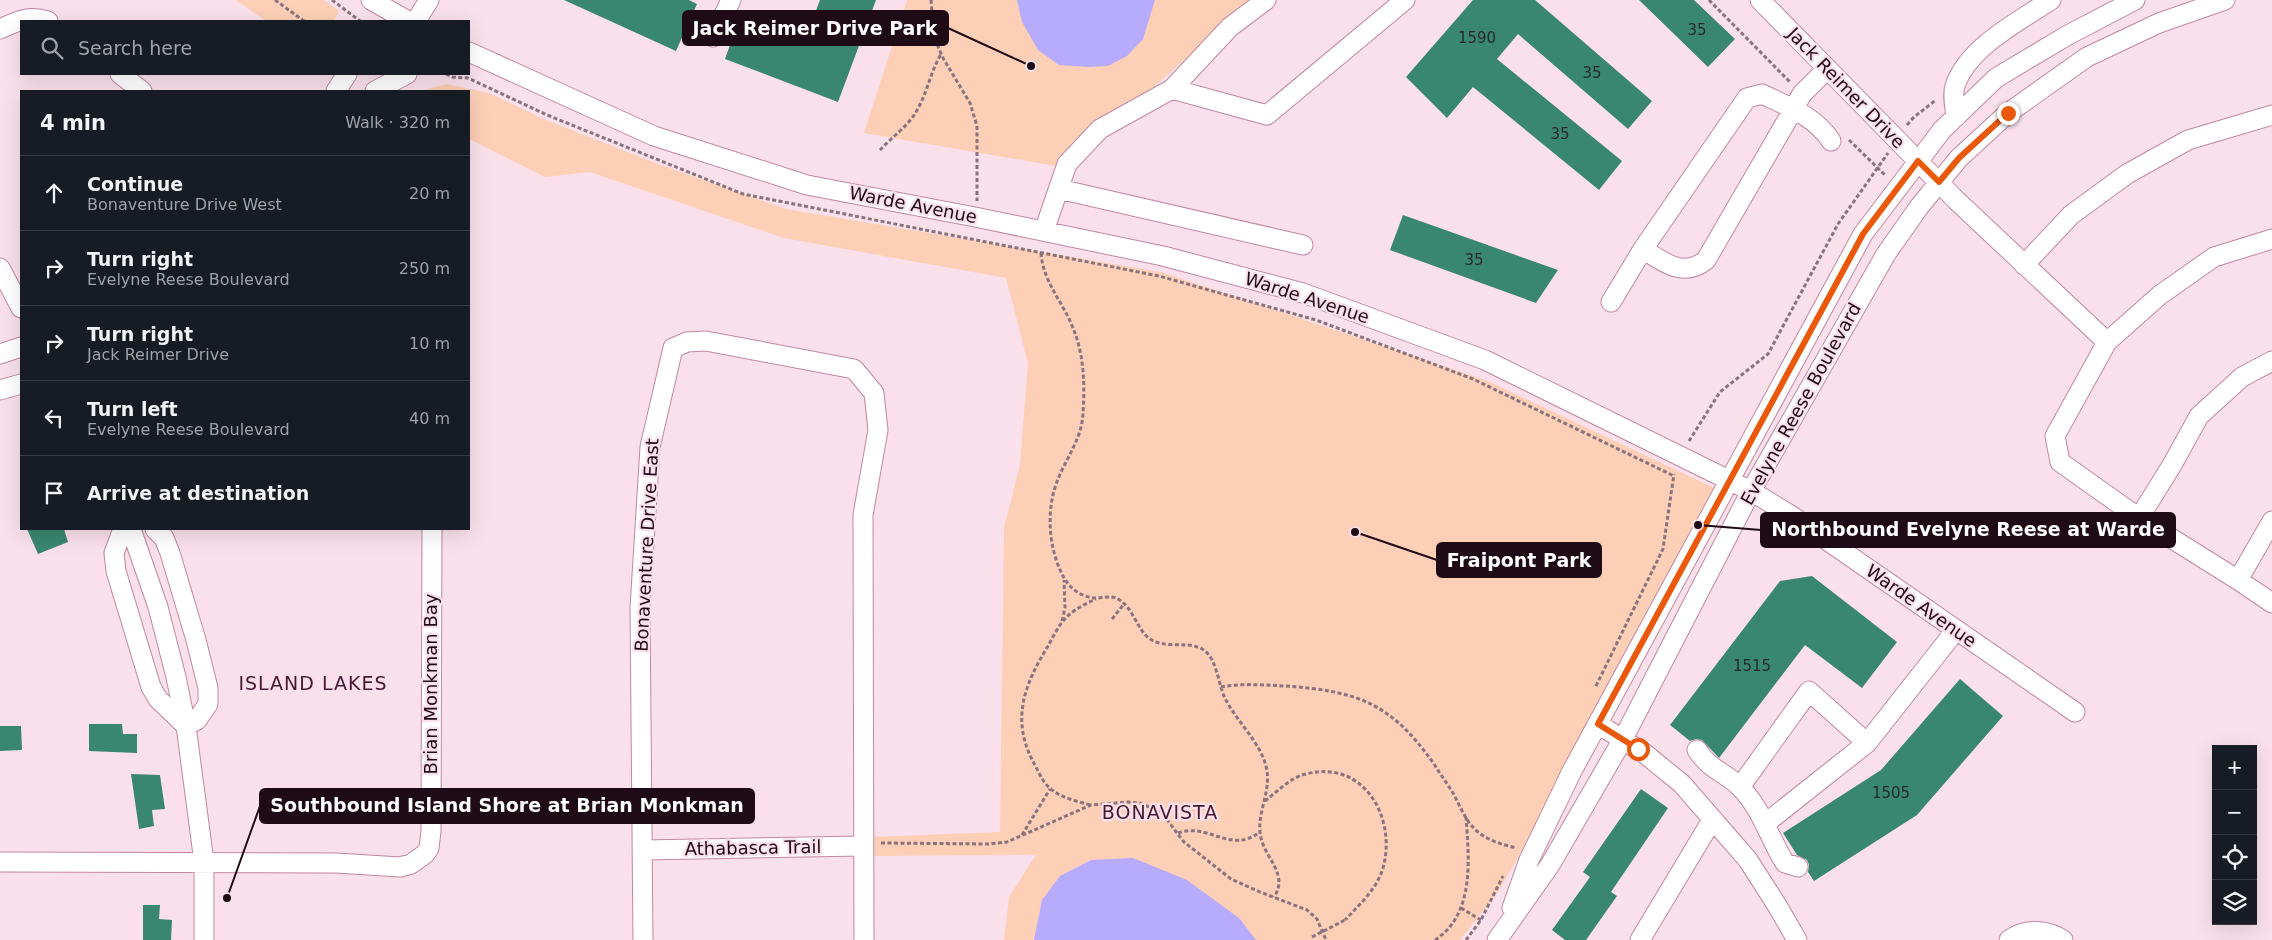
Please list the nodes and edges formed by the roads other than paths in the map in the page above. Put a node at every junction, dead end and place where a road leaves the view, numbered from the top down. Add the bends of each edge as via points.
1 (429, 0) edge
2 (731, 0) edge
3 (1266, 0) edge
4 (1405, 0) edge
5 (1760, 0) edge
6 (2051, 0) edge
7 (2135, 0) edge
8 (2225, 0) edge
9 (382, 8) edge
10 (20, 20) edge
11 (20, 20) edge
12 (45, 20) edge
13 (406, 20) edge
14 (417, 20) edge
15 (0, 28) edge
16 (713, 37) dead end
17 (474, 58) edge
18 (1827, 69) junction
19 (121, 75) edge
20 (346, 75) edge
21 (383, 75) edge
22 (402, 75) edge
23 (1172, 89) junction
24 (141, 90) edge
25 (337, 90) edge
26 (375, 90) edge
27 (376, 90) edge
28 (1793, 110) junction
29 (2272, 115) edge
30 (1956, 117) junction
31 (1831, 141) dead end
32 (1918, 161) junction
33 (1939, 182) junction
34 (1059, 189) junction
35 (1044, 231) junction
36 (2272, 239) edge
37 (1303, 246) dead end
38 (1643, 249) junction
39 (2024, 265) junction
40 (0, 268) edge
41 (1611, 302) dead end
42 (20, 306) edge
43 (2106, 342) junction
44 (20, 348) edge
45 (0, 354) edge
46 (2272, 361) edge
47 (20, 384) edge
48 (0, 390) edge
49 (1731, 481) junction
50 (1751, 491) junction
51 (2138, 518) junction
52 (2272, 522) edge
53 (123, 530) edge
54 (131, 530) edge
55 (156, 530) edge
56 (432, 530) edge
57 (2238, 580) junction
58 (2272, 603) edge
59 (1956, 630) junction
60 (2076, 712) dead end
61 (1598, 724) junction
62 (186, 726) junction
63 (1623, 739) junction
64 (1867, 743) junction
65 (1697, 750) dead end
66 (1740, 787) junction
67 (1712, 820) junction
68 (1766, 822) junction
69 (862, 844) junction
70 (643, 850) junction
71 (0, 862) edge
72 (204, 862) junction
73 (1798, 867) dead end
74 (1506, 937) edge
75 (204, 940) edge
76 (643, 940) edge
77 (864, 940) edge
78 (1640, 940) edge
79 (1796, 940) edge
80 (2009, 940) edge
81 (2063, 940) edge

1 - 14 street
2 - 16 street
3 - 23 street via 1230,28
4 - 23 street via 1267,115
5 - 18 street, Jack Reimer Drive
6 - 30 street via 2007,29 1969,60 1954,87
7 - 30 street, Evelyne Reese Boulevard via 1996,78
8 - 33 street, Evelyne Reese Boulevard via 2160,23 2087,57 2008,113 1959,158
9 - 13 street
10 - 12 street via 36,17
11 - 15 street
17 - 35 street, Warde Avenue via 654,136 789,180
18 - 28 street via 1802,94
18 - 32 street, Jack Reimer Drive
19 - 24 street
20 - 25 street
21 - 26 street
22 - 27 street
23 - 34 street via 1100,129 1067,164
28 - 31 street via 1816,123
28 - 38 street via 1762,94 1747,98
28 - 38 street via 1706,260 1697,267 1683,269 1659,260
29 - 39 street via 2188,140 2127,174 2071,215
30 - 32 street, Evelyne Reese Boulevard
32 - 33 street, Jack Reimer Drive
32 - 49 street, Evelyne Reese Boulevard via 1863,234
33 - 39 street, Jack Reimer Drive
33 - 50 street, Evelyne Reese Boulevard via 1886,254
34 - 35 street
34 - 37 street
35 - 49 street, Warde Avenue via 1163,256 1303,293 1485,360
36 - 43 street via 2214,257 2160,295
38 - 41 street
39 - 43 street, Jack Reimer Drive
40 - 42 street
43 - 51 street via 2055,436 2060,462
44 - 45 street
46 - 51 street via 2242,377 2199,416
47 - 48 street
49 - 50 street, Warde Avenue
49 - 61 street, Evelyne Reese Boulevard
50 - 59 street, Warde Avenue
50 - 63 street, Evelyne Reese Boulevard
51 - 57 street
52 - 57 street
53 - 62 street via 114,553 116,571 151,687 160,701
54 - 62 street via 158,607
55 - 62 street via 164,538 170,553 208,688 208,704 197,720
56 - 72 street, Brian Monkman Bay via 431,831 425,854 400,867
57 - 58 street
59 - 60 street, Warde Avenue
59 - 64 street
61 - 63 street
61 - 74 street, Evelyne Reese Boulevard via 1529,860
62 - 72 street
63 - 67 street via 1682,784
63 - 74 street, Evelyne Reese Boulevard
64 - 66 street via 1809,691
64 - 68 street
65 - 66 street via 1711,768
66 - 68 street
67 - 78 street
67 - 79 street via 1748,860
68 - 73 street via 1776,850 1785,863
69 - 70 street, Athabasca Trail
69 - 70 street, Bonaventure Drive East via 863,515 878,430 874,393 854,369 706,341 687,342 673,348 650,447 640,608
69 - 77 street, Bonaventure Drive East
70 - 76 street, Bonaventure Drive East
71 - 72 street, Brian Monkman Bay
72 - 75 street
80 - 81 street via 2038,931

